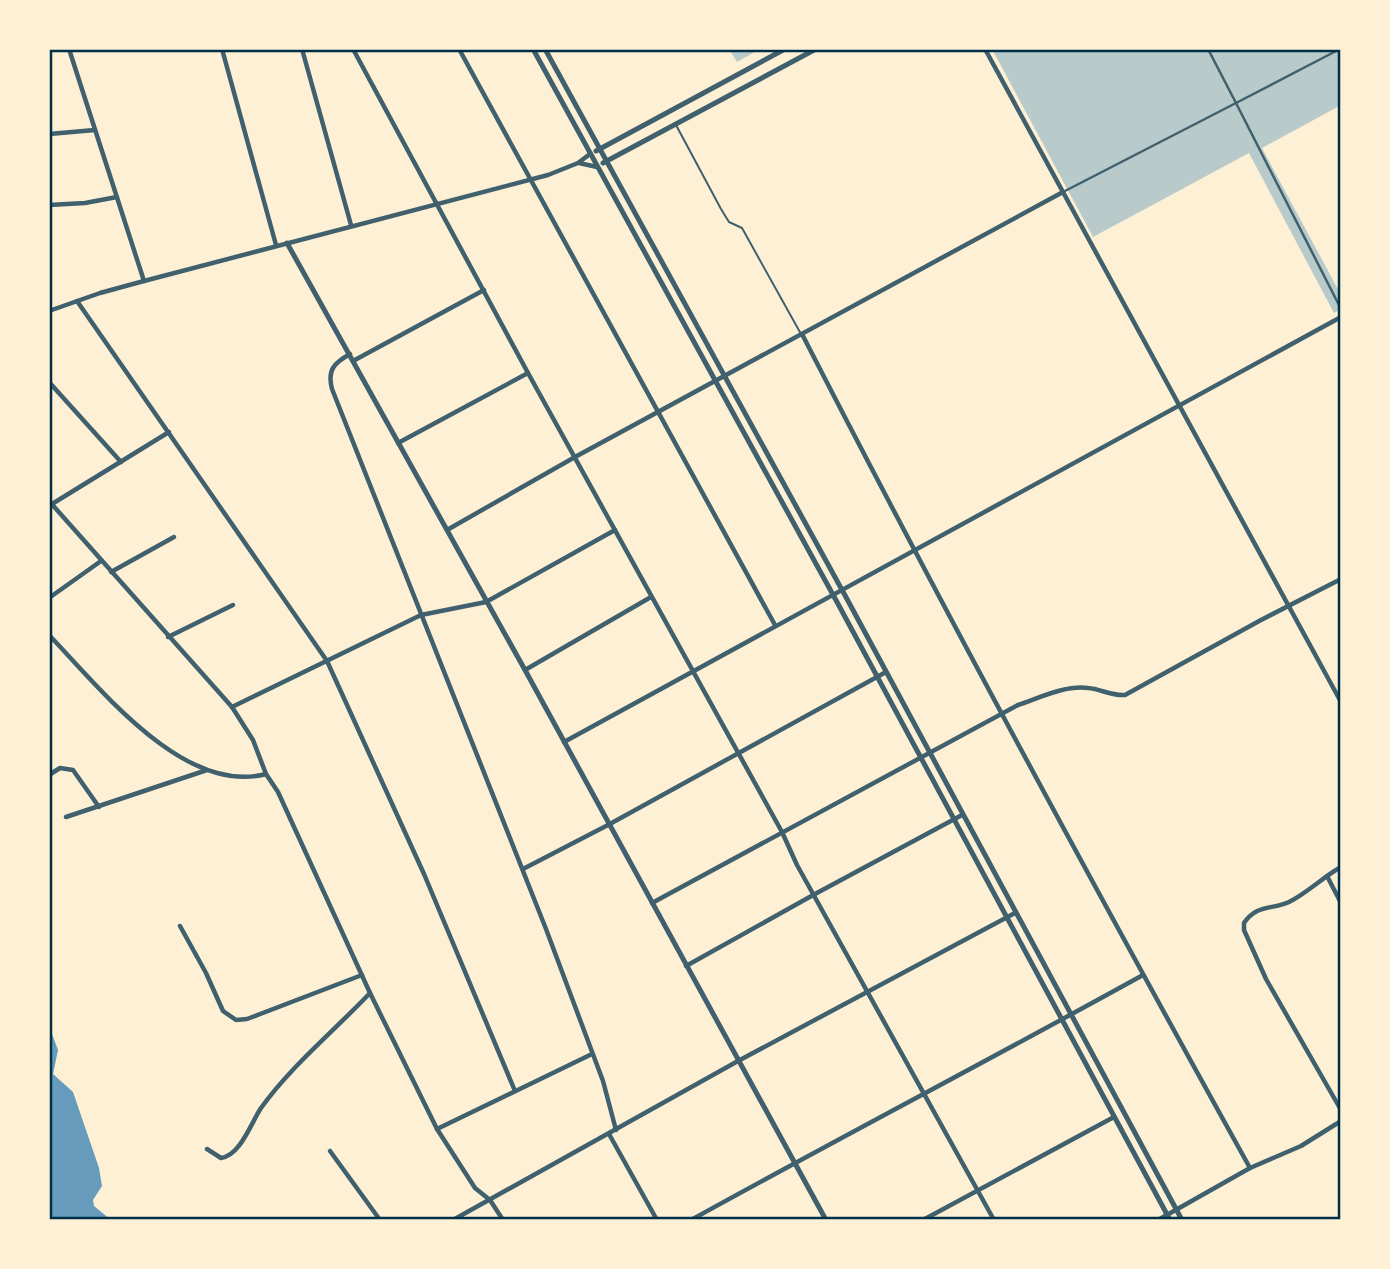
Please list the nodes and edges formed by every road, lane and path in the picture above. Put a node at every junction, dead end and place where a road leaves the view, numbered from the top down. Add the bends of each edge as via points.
1 (69, 49) edge
2 (222, 49) edge
3 (302, 49) edge
4 (353, 49) edge
5 (459, 49) edge
6 (533, 49) edge
7 (545, 49) edge
8 (785, 49) edge
9 (816, 49) edge
10 (985, 49) edge
11 (1208, 49) edge
12 (1340, 49) edge
13 (1236, 103) junction
14 (675, 124) junction
15 (95, 130) junction
16 (49, 134) edge
17 (599, 149) junction
18 (590, 154) junction
19 (606, 162) junction
20 (578, 163) junction
21 (597, 167) junction
22 (530, 180) junction
23 (1063, 192) junction
24 (117, 197) junction
25 (436, 203) junction
26 (49, 205) edge
27 (351, 225) junction
28 (287, 243) junction
29 (276, 245) junction
30 (144, 281) junction
31 (484, 290) junction
32 (77, 301) junction
33 (1341, 309) edge
34 (49, 311) edge
35 (1341, 317) edge
36 (802, 334) junction
37 (352, 358) junction
38 (528, 373) junction
39 (724, 377) junction
40 (49, 382) edge
41 (715, 382) junction
42 (1178, 405) junction
43 (660, 413) junction
44 (169, 432) junction
45 (398, 443) junction
46 (575, 457) junction
47 (121, 462) junction
48 (51, 502) edge
49 (447, 530) junction
50 (615, 530) junction
51 (174, 537) dead end
52 (913, 550) junction
53 (101, 561) junction
54 (111, 572) junction
55 (1341, 579) edge
56 (841, 589) junction
57 (832, 594) junction
58 (651, 597) junction
59 (49, 598) edge
60 (486, 602) junction
61 (233, 605) dead end
62 (1288, 608) junction
63 (421, 615) junction
64 (775, 625) junction
65 (49, 635) edge
66 (168, 636) junction
67 (327, 661) junction
68 (524, 670) junction
69 (693, 672) junction
70 (886, 672) junction
71 (877, 677) junction
72 (1341, 702) edge
73 (232, 708) junction
74 (1001, 714) junction
75 (564, 743) junction
76 (738, 753) junction
77 (929, 753) junction
78 (920, 758) junction
79 (207, 770) junction
80 (266, 774) junction
81 (49, 775) edge
82 (99, 807) junction
83 (962, 815) junction
84 (66, 817) dead end
85 (953, 819) junction
86 (608, 825) junction
87 (782, 832) junction
88 (1341, 867) edge
89 (523, 869) junction
90 (1327, 876) junction
91 (815, 894) junction
92 (1341, 903) edge
93 (651, 904) junction
94 (1015, 913) junction
95 (1006, 917) junction
96 (180, 926) dead end
97 (686, 966) junction
98 (362, 975) junction
99 (1143, 975) junction
100 (867, 991) junction
101 (370, 993) junction
102 (1070, 1015) junction
103 (1062, 1021) junction
104 (592, 1054) junction
105 (738, 1062) junction
106 (515, 1091) junction
107 (923, 1093) junction
108 (1341, 1110) edge
109 (1114, 1117) junction
110 (1341, 1121) edge
111 (437, 1129) junction
112 (616, 1130) junction
113 (610, 1134) junction
114 (206, 1149) dead end
115 (330, 1151) dead end
116 (794, 1162) junction
117 (1250, 1168) junction
118 (978, 1190) junction
119 (490, 1200) junction
120 (1176, 1210) junction
121 (1169, 1217) edge
122 (380, 1220) edge
123 (453, 1220) edge
124 (503, 1220) edge
125 (657, 1220) edge
126 (691, 1220) edge
127 (826, 1220) edge
128 (923, 1220) edge
129 (994, 1220) edge
130 (1158, 1220) edge
131 (1182, 1220) edge

1 - 15 street
2 - 29 street
3 - 27 street
4 - 25 street
5 - 22 street
6 - 18 street
7 - 17 street
8 - 17 street
9 - 14 street
10 - 23 street
11 - 13 street
12 - 13 street
13 - 23 street
13 - 33 street
14 - 19 street
14 - 36 lane via 721,209 729,222 742,228
15 - 16 street
15 - 24 street
17 - 18 street
17 - 19 street
18 - 20 street
18 - 21 street
19 - 21 street
19 - 39 street
20 - 21 street
20 - 22 street
21 - 41 street
22 - 25 street
22 - 43 street
23 - 36 street
23 - 42 street
24 - 26 street
24 - 30 street
25 - 27 street
25 - 31 street
27 - 28 street
28 - 29 street
28 - 37 street
29 - 30 street
30 - 32 street
31 - 37 street
31 - 38 street
32 - 34 street
32 - 44 street
35 - 42 street
36 - 39 street
36 - 52 street
37 - 45 street
37 - 63 street via 335,363 330,382
38 - 45 street
38 - 46 street
39 - 41 street
39 - 56 street
40 - 47 street
41 - 43 street
41 - 57 street
42 - 52 street
42 - 62 street
43 - 46 street
43 - 64 street
44 - 47 street
44 - 67 street
45 - 49 street
46 - 49 street
46 - 50 street
47 - 48 street
48 - 53 street
49 - 60 street
50 - 58 street
50 - 60 street
51 - 54 street
52 - 56 street
52 - 74 street
53 - 54 street
53 - 59 street
54 - 66 street
55 - 62 street
56 - 57 street
56 - 70 street
57 - 64 street
57 - 71 street
58 - 68 street
58 - 69 street
60 - 63 street
60 - 68 street
61 - 66 street
62 - 72 street
62 - 74 street via 1125,695 1072,688
63 - 67 street
63 - 89 street
64 - 69 street
65 - 79 street via 154,739
66 - 73 street
67 - 73 street
67 - 106 street via 425,874
68 - 75 street
69 - 75 street
69 - 76 street
70 - 71 street
70 - 77 street
71 - 76 street
71 - 78 street
73 - 80 street via 253,740
74 - 77 street
74 - 99 street
75 - 86 street
76 - 86 street
76 - 87 street
77 - 78 street
77 - 83 street
78 - 85 street
78 - 87 street
79 - 80 street via 242,777
79 - 82 street
80 - 98 street
81 - 82 street via 60,768 73,770
82 - 84 street
83 - 85 street
83 - 94 street
85 - 91 street
85 - 95 street
86 - 89 street
86 - 93 street
87 - 91 street
87 - 93 street
88 - 90 street
89 - 104 street
90 - 92 street
90 - 108 street via 1287,902 1263,907 1244,923 1266,979
91 - 97 street
91 - 100 street
93 - 97 street
94 - 95 street
94 - 102 street
95 - 100 street
95 - 103 street
96 - 98 street via 223,1011 236,1020
97 - 105 street
98 - 101 street
99 - 102 street
99 - 117 street
100 - 105 street
100 - 107 street
101 - 111 street
101 - 114 street via 269,1097 228,1156
102 - 103 street
102 - 120 street
103 - 107 street
103 - 109 street
104 - 106 street
104 - 112 street
105 - 112 street
105 - 116 street
106 - 111 street
107 - 116 street
107 - 118 street
109 - 118 street
109 - 121 street
110 - 117 street via 1301,1146
111 - 119 street via 475,1188
112 - 113 street
113 - 119 street
113 - 125 street
115 - 122 street
116 - 126 street
116 - 127 street
117 - 120 street
118 - 128 street
118 - 129 street
119 - 123 street
119 - 124 street
120 - 121 street
120 - 131 street
121 - 130 street

